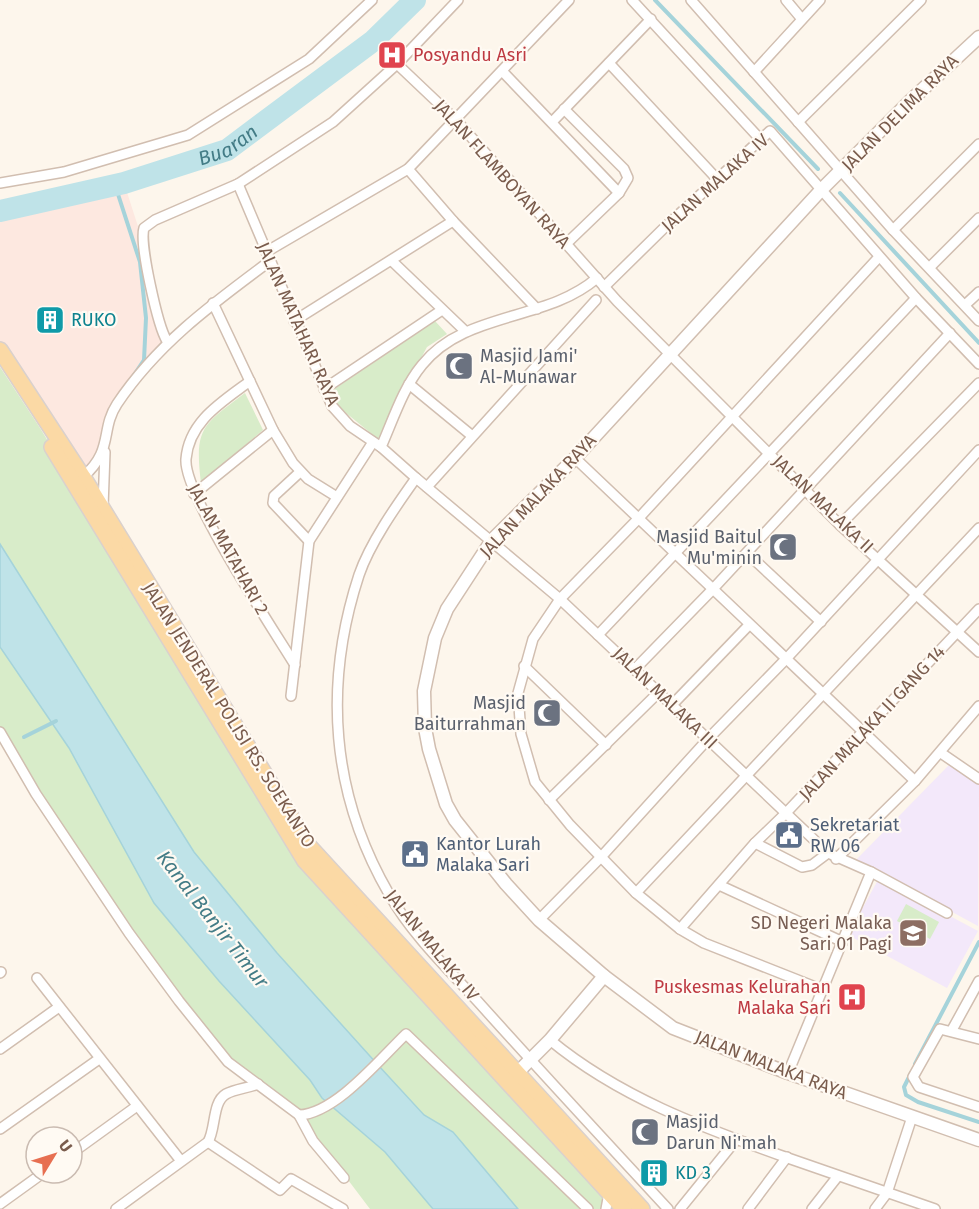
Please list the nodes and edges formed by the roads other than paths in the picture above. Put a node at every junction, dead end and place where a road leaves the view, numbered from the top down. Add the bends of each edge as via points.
1 (372, 0) edge
2 (458, 0) edge
3 (569, 0) edge
4 (632, 0) edge
5 (691, 0) edge
6 (786, 0) edge
7 (820, 0) edge
8 (921, 0) edge
9 (801, 18) junction
10 (651, 19) junction
11 (979, 37) edge
12 (609, 63) junction
13 (397, 64) junction
14 (502, 71) junction
15 (754, 72) junction
16 (564, 109) junction
17 (456, 120) junction
18 (553, 121) junction
19 (798, 122) junction
20 (760, 139) junction
21 (979, 144) edge
22 (408, 169) junction
23 (842, 171) junction
24 (717, 179) junction
25 (0, 183) edge
26 (238, 183) junction
27 (822, 189) junction
28 (619, 193) junction
29 (979, 218) edge
30 (453, 221) junction
31 (894, 230) junction
32 (566, 244) junction
33 (268, 256) junction
34 (879, 256) junction
35 (392, 261) junction
36 (930, 267) junction
37 (597, 278) junction
38 (604, 287) junction
39 (979, 292) edge
40 (916, 298) junction
41 (596, 300) dead end
42 (213, 303) junction
43 (965, 305) junction
44 (537, 309) junction
45 (442, 310) junction
46 (294, 321) junction
47 (979, 321) edge
48 (465, 331) junction
49 (950, 333) junction
50 (167, 341) junction
51 (0, 350) edge
52 (670, 353) junction
53 (979, 364) edge
54 (0, 368) edge
55 (250, 381) junction
56 (979, 383) edge
57 (410, 384) junction
58 (324, 389) junction
59 (732, 415) junction
60 (273, 430) junction
61 (471, 435) junction
62 (377, 445) junction
63 (104, 450) junction
64 (979, 450) edge
65 (768, 452) junction
66 (575, 458) junction
67 (300, 472) junction
68 (86, 474) junction
69 (416, 478) junction
70 (428, 487) junction
71 (804, 489) junction
72 (103, 490) junction
73 (194, 495) junction
74 (337, 497) junction
75 (102, 511) junction
76 (638, 519) junction
77 (840, 525) junction
78 (979, 528) edge
79 (492, 540) junction
80 (309, 541) junction
81 (747, 553) junction
82 (675, 555) junction
83 (879, 558) junction
84 (712, 590) junction
85 (917, 593) junction
86 (560, 599) junction
87 (979, 609) edge
88 (820, 622) junction
89 (749, 625) junction
90 (958, 631) junction
91 (598, 635) junction
92 (979, 652) edge
93 (786, 659) junction
94 (295, 665) junction
95 (524, 666) junction
96 (635, 669) junction
97 (658, 692) junction
98 (822, 694) junction
99 (291, 696) dead end
100 (672, 705) junction
101 (979, 706) edge
102 (0, 732) edge
103 (864, 732) junction
104 (708, 739) junction
105 (606, 745) junction
106 (941, 753) junction
107 (744, 775) junction
108 (979, 778) edge
109 (915, 781) junction
110 (549, 800) junction
111 (786, 814) junction
112 (755, 843) junction
113 (602, 856) junction
114 (832, 856) junction
115 (871, 872) junction
116 (719, 885) junction
117 (636, 893) junction
118 (947, 913) dead end
119 (539, 920) junction
120 (680, 929) junction
121 (843, 942) junction
122 (604, 976) junction
123 (37, 978) dead end
124 (979, 981) edge
125 (822, 990) junction
126 (59, 1007) junction
127 (952, 1030) junction
128 (979, 1039) edge
129 (550, 1040) junction
130 (0, 1049) edge
131 (99, 1059) junction
132 (530, 1060) junction
133 (788, 1073) junction
134 (516, 1074) junction
135 (258, 1084) junction
136 (137, 1106) junction
137 (979, 1107) edge
138 (299, 1115) junction
139 (912, 1117) junction
140 (0, 1129) edge
141 (736, 1140) junction
142 (979, 1140) edge
143 (208, 1142) junction
144 (84, 1144) edge
145 (787, 1157) junction
146 (181, 1161) junction
147 (838, 1176) junction
148 (344, 1178) dead end
149 (26, 1185) edge
150 (609, 1193) junction
151 (887, 1193) junction
152 (0, 1204) edge
153 (116, 1209) edge
154 (343, 1209) edge
155 (588, 1209) edge
156 (606, 1209) edge
157 (624, 1209) edge
158 (642, 1209) edge
159 (668, 1209) edge
160 (680, 1209) edge
161 (748, 1209) edge
162 (812, 1209) edge
163 (875, 1209) edge
164 (935, 1209) edge

1 - 25 street via 309,59 188,135 64,172
2 - 13 street
3 - 14 street
4 - 10 street
5 - 15 street
6 - 9 street
7 - 9 street
8 - 19 street
9 - 15 street
10 - 12 street
10 - 20 street
11 - 23 street, JALAN DELIMA RAYA
12 - 16 street
12 - 24 street
13 - 17 street, JALAN FLAMBOYAN RAYA
13 - 26 street via 333,122
14 - 17 street
14 - 18 street
15 - 19 street
16 - 18 street
16 - 28 street via 624,169 628,178
17 - 22 street
17 - 32 street, JALAN FLAMBOYAN RAYA
18 - 28 street
19 - 23 street
20 - 24 street, JALAN MALAKA IV
20 - 27 street, JALAN MALAKA IV via 771,131
21 - 31 street
22 - 30 street
22 - 33 street
23 - 27 street, JALAN DELIMA RAYA
23 - 31 street
24 - 38 street, JALAN MALAKA IV
26 - 33 street, JALAN MATAHARI RAYA
26 - 50 street via 144,228 151,284
27 - 34 street
27 - 52 street, JALAN MALAKA RAYA
28 - 32 street
29 - 36 street
30 - 35 street
30 - 44 street
31 - 36 street
32 - 37 street, JALAN FLAMBOYAN RAYA
33 - 42 street
33 - 46 street, JALAN MATAHARI RAYA
34 - 40 street
34 - 59 street
35 - 45 street
35 - 46 street
36 - 43 street
37 - 38 street, JALAN FLAMBOYAN RAYA
37 - 44 street via 575,295
38 - 52 street, JALAN FLAMBOYAN RAYA
39 - 43 street
40 - 49 street
40 - 65 street
41 - 61 street
42 - 50 street
42 - 55 street
43 - 47 street
44 - 48 street
45 - 48 street
45 - 58 street
46 - 58 street, JALAN MATAHARI RAYA
48 - 57 street via 435,351
49 - 53 street
49 - 71 street
50 - 63 street via 115,406
51 - 68 main road, JALAN JENDERAL POLISI RS. SOEKANTO
52 - 59 street, JALAN MALAKA II
52 - 66 street, JALAN MALAKA RAYA
54 - 150 main road, JALAN JENDERAL POLISI RS. SOEKANTO via 304,861
55 - 60 street
55 - 73 street, JALAN MATAHARI 2 via 200,422 186,459
56 - 77 street
57 - 61 street
57 - 62 street
58 - 62 street, JALAN MATAHARI RAYA via 339,416
59 - 65 street, JALAN MALAKA II
59 - 76 street
60 - 67 street
60 - 73 street
61 - 70 street
62 - 69 street
62 - 74 street
63 - 68 street
63 - 72 street
64 - 83 street
65 - 71 street, JALAN MALAKA II
65 - 82 street
66 - 76 street
66 - 79 street, JALAN MALAKA RAYA
67 - 74 street
67 - 80 street via 274,496 273,503
68 - 72 street
68 - 75 main road, JALAN JENDERAL POLISI RS. SOEKANTO
69 - 70 street
69 - 132 street, JALAN MALAKA IV via 397,503 367,558 351,609 337,684 344,788 391,898
70 - 79 street
71 - 77 street, JALAN MALAKA II
71 - 81 street
72 - 75 street
73 - 94 street, JALAN MATAHARI 2
74 - 80 street
75 - 134 main road, JALAN JENDERAL POLISI RS. SOEKANTO via 308,845
76 - 82 street
76 - 86 street
77 - 83 street, JALAN MALAKA II
78 - 85 street
79 - 86 street, JALAN MALAKA III
79 - 119 street, JALAN MALAKA RAYA via 457,590 435,638 424,691 425,728 434,770 455,820
80 - 94 street
81 - 84 street
81 - 88 street
82 - 84 street
82 - 91 street
83 - 85 street, JALAN MALAKA II
83 - 88 street
84 - 89 street
84 - 96 street
85 - 90 street, JALAN MALAKA II
85 - 98 street
86 - 91 street, JALAN MALAKA III
86 - 95 street via 533,639
87 - 90 street, JALAN MALAKA II GANG 14
88 - 93 street
89 - 93 street
89 - 100 street
90 - 92 street, JALAN MALAKA II
90 - 103 street, JALAN MALAKA II GANG 14
91 - 96 street, JALAN MALAKA III
93 - 98 street
93 - 104 street
94 - 99 street
95 - 105 street
95 - 110 street via 518,693 521,734 535,782
96 - 97 street, JALAN MALAKA III
97 - 100 street, JALAN MALAKA III
97 - 105 street
98 - 103 street
98 - 107 street
100 - 104 street, JALAN MALAKA III
101 - 106 street
102 - 135 street via 36,794 129,933 228,1062
103 - 109 street
103 - 111 street, JALAN MALAKA II GANG 14
104 - 107 street, JALAN MALAKA III
104 - 113 street
105 - 110 street
106 - 108 street
106 - 109 street
107 - 111 street, JALAN MALAKA III
107 - 117 street
109 - 114 street
110 - 113 street
111 - 112 street, JALAN MALAKA II GANG 14
111 - 114 street, JALAN MALAKA III
112 - 114 street via 802,867
112 - 116 street, JALAN MALAKA II GANG 14
113 - 117 street
113 - 119 street
114 - 115 street, JALAN MALAKA III
115 - 118 street, JALAN MALAKA III
115 - 121 street
116 - 120 street, JALAN MALAKA II GANG 14
116 - 121 street
117 - 120 street
119 - 122 street, JALAN MALAKA RAYA
120 - 125 street via 726,954
121 - 125 street
122 - 129 street
122 - 133 street, JALAN MALAKA RAYA via 673,1028
123 - 126 street
124 - 127 street
125 - 133 street
126 - 130 street
126 - 131 street
127 - 128 street
127 - 137 street via 940,1030 913,1074 916,1084
129 - 132 street
129 - 141 street via 580,1065 653,1106
131 - 136 street
131 - 140 street
132 - 134 street
132 - 159 street, JALAN MALAKA IV
133 - 139 street, JALAN MALAKA RAYA
134 - 158 main road, JALAN JENDERAL POLISI RS. SOEKANTO
135 - 138 street
135 - 143 street via 224,1094 218,1102 214,1132
136 - 144 street
136 - 146 street
138 - 148 street via 313,1141
138 - 155 street via 311,1115 328,1106 406,1035
139 - 142 street, JALAN MALAKA RAYA
139 - 151 street
141 - 145 street
141 - 160 street
143 - 146 street
143 - 154 street via 280,1190 291,1179
145 - 147 street
145 - 161 street
146 - 153 street
147 - 151 street
147 - 162 street
149 - 152 street
150 - 156 street
150 - 157 main road, JALAN JENDERAL POLISI RS. SOEKANTO
151 - 163 street
151 - 164 street

